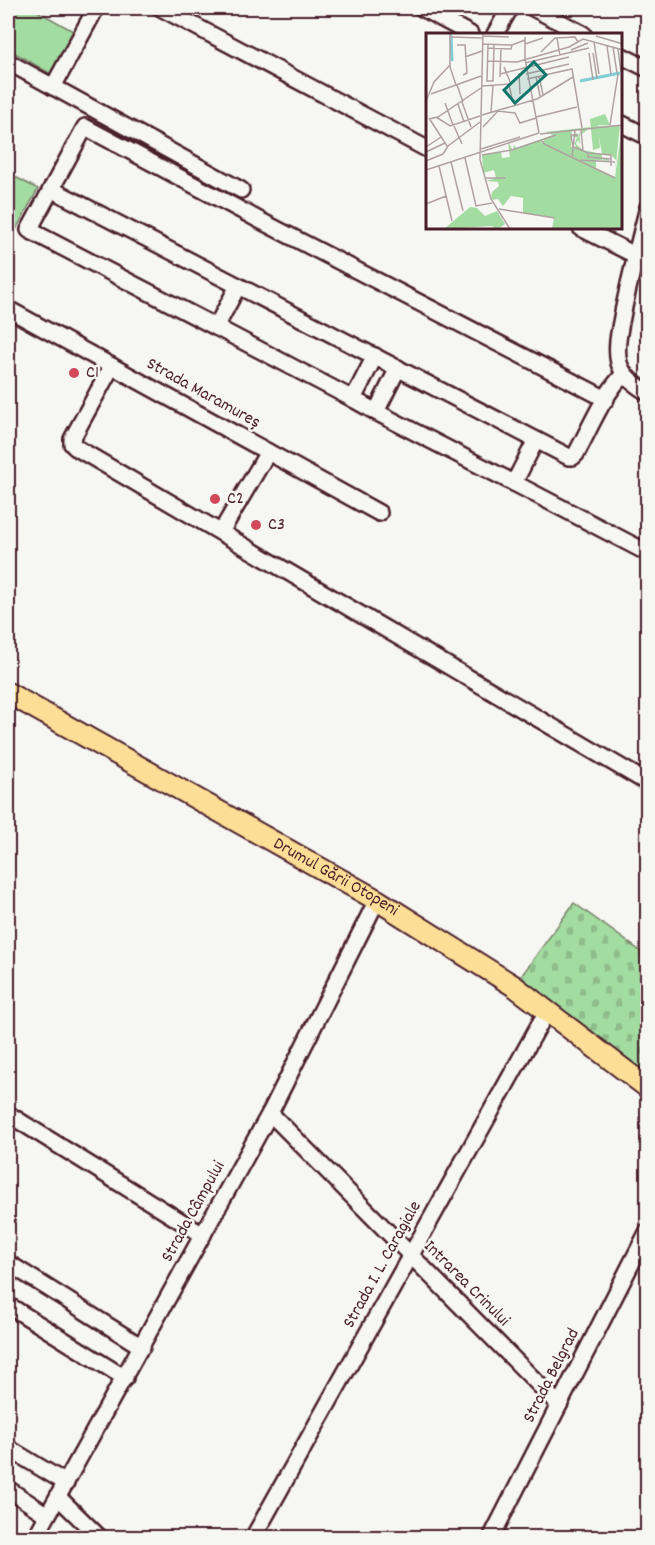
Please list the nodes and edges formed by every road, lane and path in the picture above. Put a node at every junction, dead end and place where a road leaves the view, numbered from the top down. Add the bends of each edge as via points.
1 (96, 8) edge
2 (161, 8) edge
3 (422, 8) edge
4 (510, 8) edge
5 (534, 8) edge
6 (468, 33) edge
7 (496, 33) edge
8 (581, 33) edge
9 (622, 56) edge
10 (8, 62) edge
11 (648, 69) edge
12 (53, 87) junction
13 (622, 124) edge
14 (648, 137) edge
15 (426, 148) edge
16 (51, 189) junction
17 (241, 190) dead end
18 (648, 207) edge
19 (585, 230) edge
20 (635, 255) junction
21 (238, 285) junction
22 (8, 309) edge
23 (216, 327) junction
24 (375, 356) junction
25 (112, 366) junction
26 (398, 368) junction
27 (624, 374) junction
28 (648, 393) edge
29 (353, 399) junction
30 (606, 399) junction
31 (376, 412) junction
32 (536, 440) junction
33 (267, 452) junction
34 (514, 483) junction
35 (380, 513) dead end
36 (221, 532) junction
37 (648, 553) edge
38 (8, 693) edge
39 (648, 783) edge
40 (377, 900) junction
41 (547, 1011) junction
42 (648, 1088) edge
43 (270, 1113) junction
44 (8, 1114) edge
45 (648, 1231) edge
46 (203, 1235) junction
47 (411, 1256) junction
48 (8, 1263) edge
49 (8, 1305) edge
50 (142, 1347) junction
51 (125, 1378) junction
52 (559, 1405) junction
53 (8, 1448) edge
54 (8, 1489) edge
55 (62, 1490) junction
56 (47, 1515) junction
57 (35, 1538) edge
58 (100, 1538) edge
59 (253, 1538) edge
60 (491, 1538) edge

1 - 12 street
2 - 15 street
3 - 6 street
4 - 7 street
5 - 8 street
9 - 11 street
10 - 12 street
12 - 17 street
13 - 14 street
16 - 21 street
16 - 23 street via 29,231
16 - 30 street via 85,127
18 - 20 street
19 - 20 street
20 - 27 street via 619,337 619,363
21 - 23 street
21 - 24 street
22 - 25 street, Strada Maramureș
23 - 29 street
24 - 26 street
24 - 29 street
25 - 33 street, Strada Maramureș
25 - 36 street via 72,444
26 - 31 street
26 - 32 street
27 - 28 street
27 - 30 street
29 - 31 street
30 - 32 street via 573,457
31 - 34 street
32 - 34 street
33 - 35 street, Strada Maramureș
33 - 36 street
34 - 37 street
36 - 39 street
38 - 40 main road, Drumul Gării Otopeni
40 - 41 main road, Drumul Gării Otopeni
40 - 43 street, Strada Câmpului
41 - 42 main road, Drumul Gării Otopeni
41 - 47 street, Strada I. L. Caragiale
43 - 46 street, Strada Câmpului
43 - 47 street, Intrarea Crinului
44 - 46 street
45 - 52 street, Strada Belgrad
46 - 50 street, Strada Câmpului
47 - 52 street, Intrarea Crinului
47 - 59 street, Strada I. L. Caragiale
48 - 50 street
49 - 51 street
50 - 51 street, Strada Câmpului
51 - 55 street, Strada Câmpului
52 - 60 street, Strada Belgrad
53 - 55 street
54 - 56 street
55 - 56 street, Strada Câmpului
55 - 58 street
56 - 57 street, Strada Câmpului

